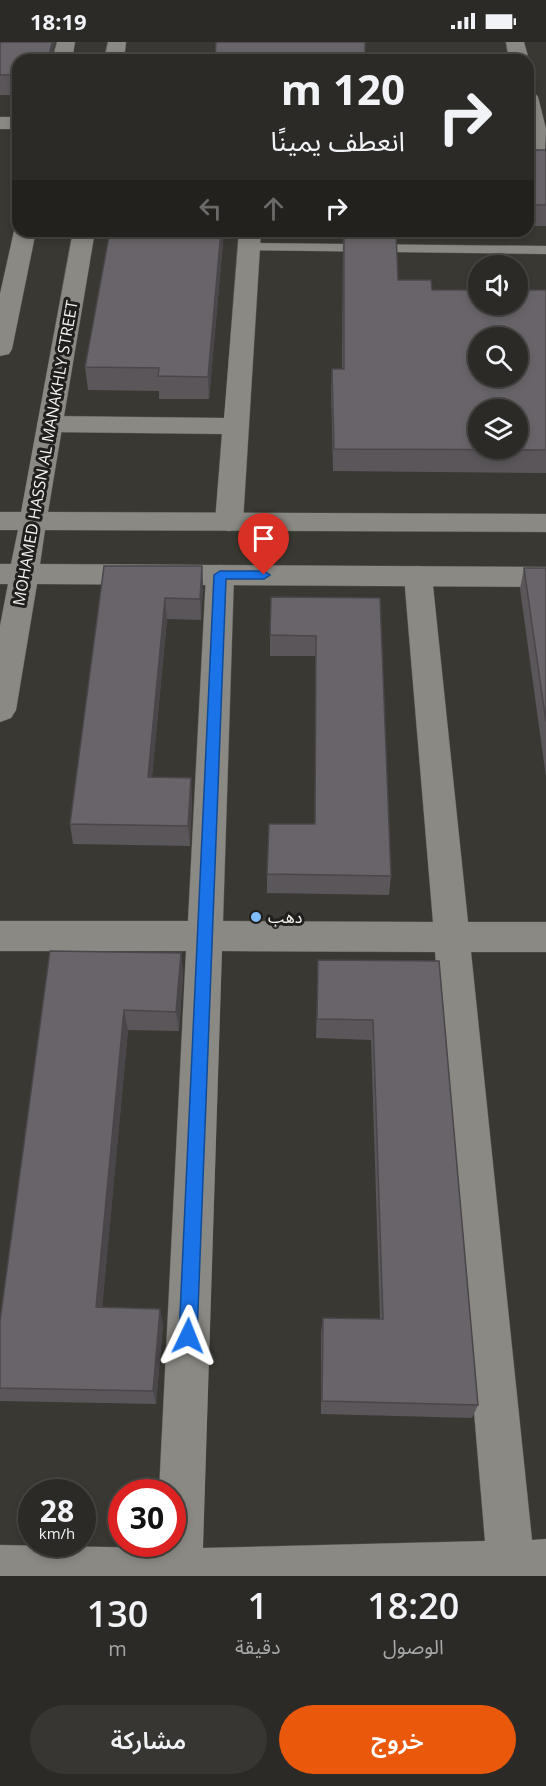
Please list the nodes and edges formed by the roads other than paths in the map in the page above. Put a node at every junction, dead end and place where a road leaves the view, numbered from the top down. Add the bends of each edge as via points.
1 (534, 132) edge
2 (539, 162) edge
3 (24, 237) edge
4 (83, 237) edge
5 (249, 239) edge
6 (546, 250) edge
7 (0, 349) edge
8 (50, 424) junction
9 (236, 426) junction
10 (0, 520) edge
11 (33, 521) junction
12 (229, 522) junction
13 (546, 523) edge
14 (12, 574) edge
15 (220, 575) junction
16 (418, 576) junction
17 (546, 577) edge
18 (0, 710) edge
19 (0, 936) edge
20 (203, 936) junction
21 (453, 937) junction
22 (546, 937) edge
23 (523, 1568) edge
24 (0, 1569) edge
25 (178, 1574) edge

1 - 2 street
3 - 7 street
4 - 8 street, MOHAMED HASSN AL MANAKHLY STREET
5 - 6 lane
5 - 9 street
8 - 9 street
8 - 11 street, MOHAMED HASSN AL MANAKHLY STREET
9 - 12 street
10 - 11 street
11 - 12 street
11 - 14 street, MOHAMED HASSN AL MANAKHLY STREET
12 - 13 street
14 - 15 street
14 - 18 street, MOHAMED HASSN AL MANAKHLY STREET
15 - 16 street
15 - 20 street
16 - 17 street
16 - 21 street
19 - 20 street
20 - 21 street
20 - 25 street
21 - 22 street
21 - 23 street
23 - 25 street
24 - 25 street

